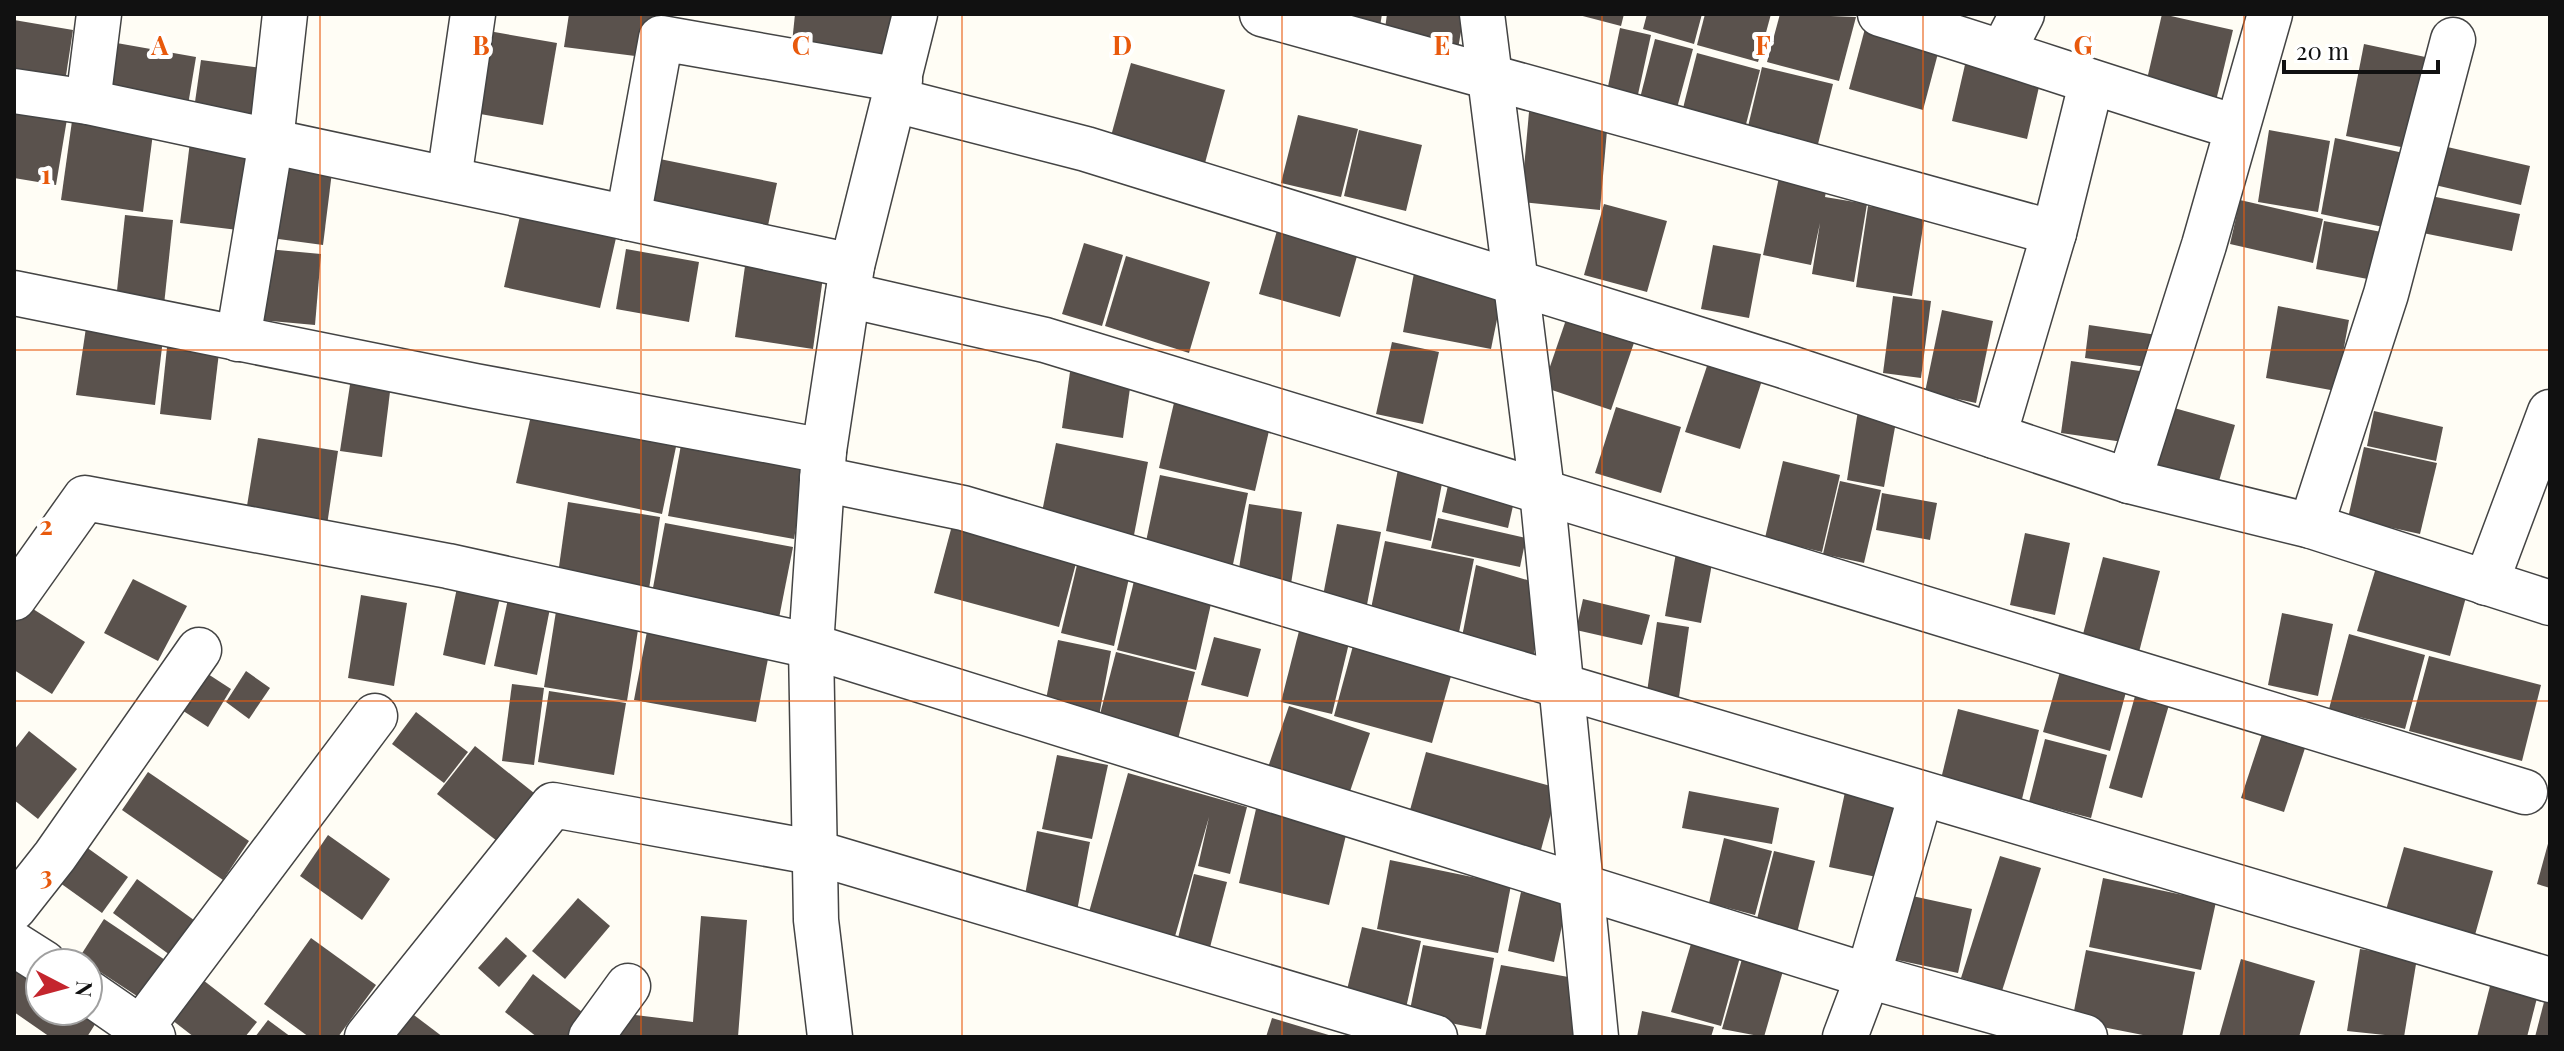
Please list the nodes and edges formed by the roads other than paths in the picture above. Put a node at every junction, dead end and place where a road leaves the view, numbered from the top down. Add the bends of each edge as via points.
1 (99, 14) edge
2 (285, 14) edge
3 (473, 14) edge
4 (915, 14) edge
5 (1262, 14) edge
6 (1482, 14) edge
7 (1880, 14) edge
8 (2270, 14) edge
9 (2012, 32) edge
10 (2453, 40) dead end
11 (1489, 74) junction
12 (2091, 84) junction
13 (898, 90) junction
14 (14, 91) edge
15 (88, 102) junction
16 (2236, 127) junction
17 (271, 141) junction
18 (449, 179) junction
19 (628, 218) junction
20 (2054, 233) junction
21 (850, 281) junction
22 (1516, 283) junction
23 (14, 293) edge
24 (238, 339) junction
25 (2550, 412) edge
26 (1994, 436) junction
27 (823, 465) junction
28 (2129, 481) junction
29 (1542, 491) junction
30 (2311, 526) junction
31 (2486, 583) junction
32 (14, 598) edge
33 (2550, 603) edge
34 (811, 646) junction
35 (199, 650) dead end
36 (1561, 687) junction
37 (375, 716) dead end
38 (2525, 792) dead end
39 (1921, 794) junction
40 (817, 853) junction
41 (1579, 885) junction
42 (14, 908) edge
43 (1868, 976) junction
44 (2550, 980) edge
45 (628, 986) dead end
46 (104, 1004) edge
47 (143, 1034) edge
48 (367, 1037) edge
49 (591, 1037) edge
50 (830, 1037) edge
51 (1435, 1037) edge
52 (1596, 1037) edge
53 (1845, 1037) edge
54 (2085, 1037) edge

1 - 15 street
2 - 17 street
3 - 18 street
4 - 13 street
5 - 11 street
6 - 11 street
7 - 9 street
8 - 16 street
9 - 12 street
10 - 30 street via 2386,294
11 - 20 street
11 - 22 street
12 - 16 street
12 - 20 street
13 - 19 street via 661,38
13 - 21 street
13 - 22 street
14 - 15 street
15 - 17 street
16 - 28 street
17 - 18 street
17 - 24 street
18 - 19 street
19 - 21 street
20 - 26 street
21 - 27 street
21 - 29 street
22 - 26 street
22 - 29 street
23 - 24 street
24 - 27 street
25 - 31 street
26 - 28 street
27 - 34 street
27 - 36 street
28 - 30 street
29 - 36 street
29 - 38 street
30 - 31 street
31 - 33 street
32 - 34 street via 85,498 448,566
34 - 40 street
34 - 41 street
35 - 42 street
36 - 39 street
36 - 41 street
37 - 47 street
39 - 43 street
39 - 44 street
40 - 48 street via 553,805
40 - 50 street via 816,920
40 - 51 street
41 - 43 street
41 - 52 street
43 - 53 street
43 - 54 street
45 - 49 street
46 - 47 street

